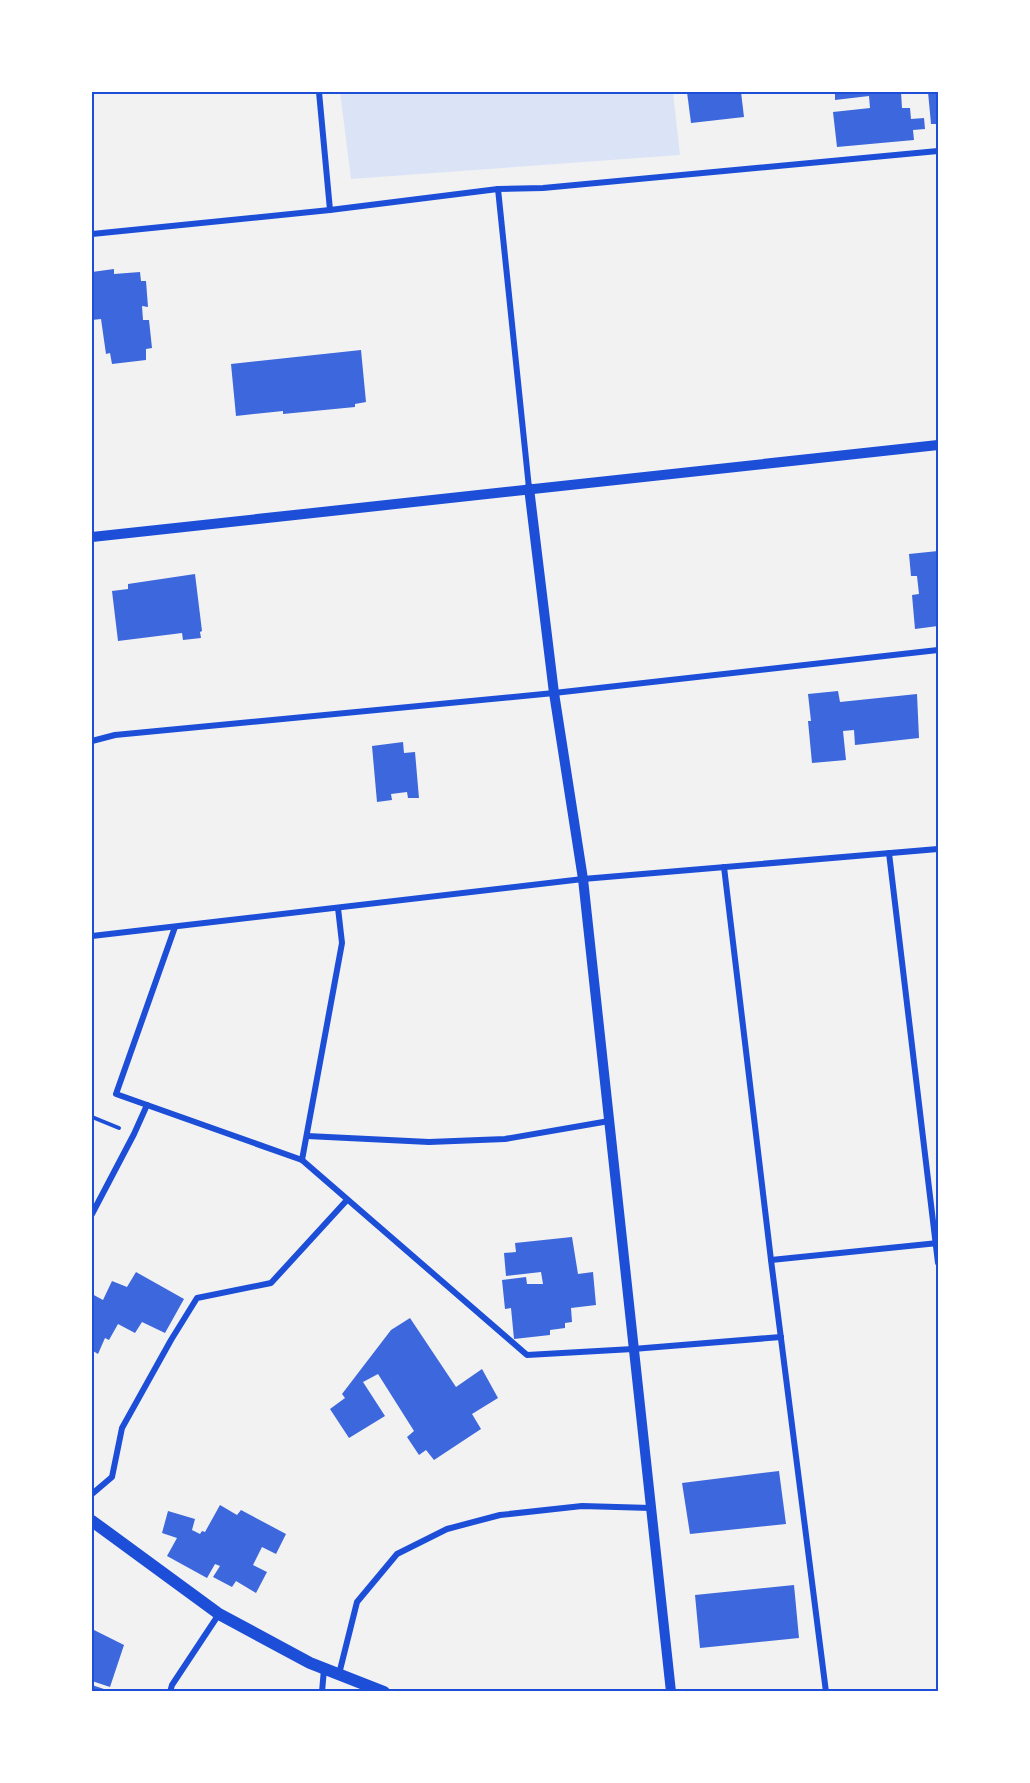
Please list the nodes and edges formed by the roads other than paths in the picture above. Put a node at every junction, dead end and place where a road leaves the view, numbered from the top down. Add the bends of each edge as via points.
1 (318, 92) edge
2 (939, 151) edge
3 (498, 189) junction
4 (330, 210) junction
5 (92, 234) edge
6 (939, 445) edge
7 (529, 488) junction
8 (92, 537) edge
9 (939, 650) edge
10 (554, 693) junction
11 (92, 741) edge
12 (939, 849) edge
13 (889, 853) junction
14 (724, 867) junction
15 (583, 879) junction
16 (338, 908) junction
17 (175, 927) junction
18 (92, 936) edge
19 (147, 1105) junction
20 (609, 1121) junction
21 (307, 1136) junction
22 (302, 1160) junction
23 (347, 1200) junction
24 (92, 1214) edge
25 (937, 1243) edge
26 (771, 1260) junction
27 (939, 1263) edge
28 (781, 1337) junction
29 (633, 1349) junction
30 (92, 1494) edge
31 (651, 1508) junction
32 (92, 1521) edge
33 (219, 1614) junction
34 (324, 1669) junction
35 (339, 1675) junction
36 (170, 1692) edge
37 (321, 1692) edge
38 (384, 1692) edge
39 (671, 1692) edge
40 (826, 1692) edge

1 - 4 street
2 - 3 street
3 - 4 street
3 - 7 street
4 - 5 street
6 - 7 street
7 - 8 street
7 - 10 street
9 - 10 street
10 - 11 street via 115,735
10 - 15 street
12 - 13 street
13 - 14 street
13 - 25 street
14 - 15 street
14 - 26 street
15 - 16 street
15 - 20 street
16 - 17 street
16 - 21 street via 342,943
17 - 18 street
17 - 19 street via 116,1094
19 - 22 street
19 - 24 street
20 - 21 street via 505,1139 429,1142
20 - 29 street
21 - 22 street
22 - 23 street
23 - 29 street via 527,1355
23 - 30 street via 271,1283 197,1298 122,1428 112,1477
25 - 26 street
25 - 27 street
26 - 28 street
28 - 29 street
28 - 40 street
29 - 31 street
31 - 35 street via 582,1506 500,1515 447,1529 397,1554 357,1602
31 - 39 street
32 - 33 main road
33 - 34 main road
33 - 36 street
34 - 35 main road
34 - 37 street
35 - 38 main road

